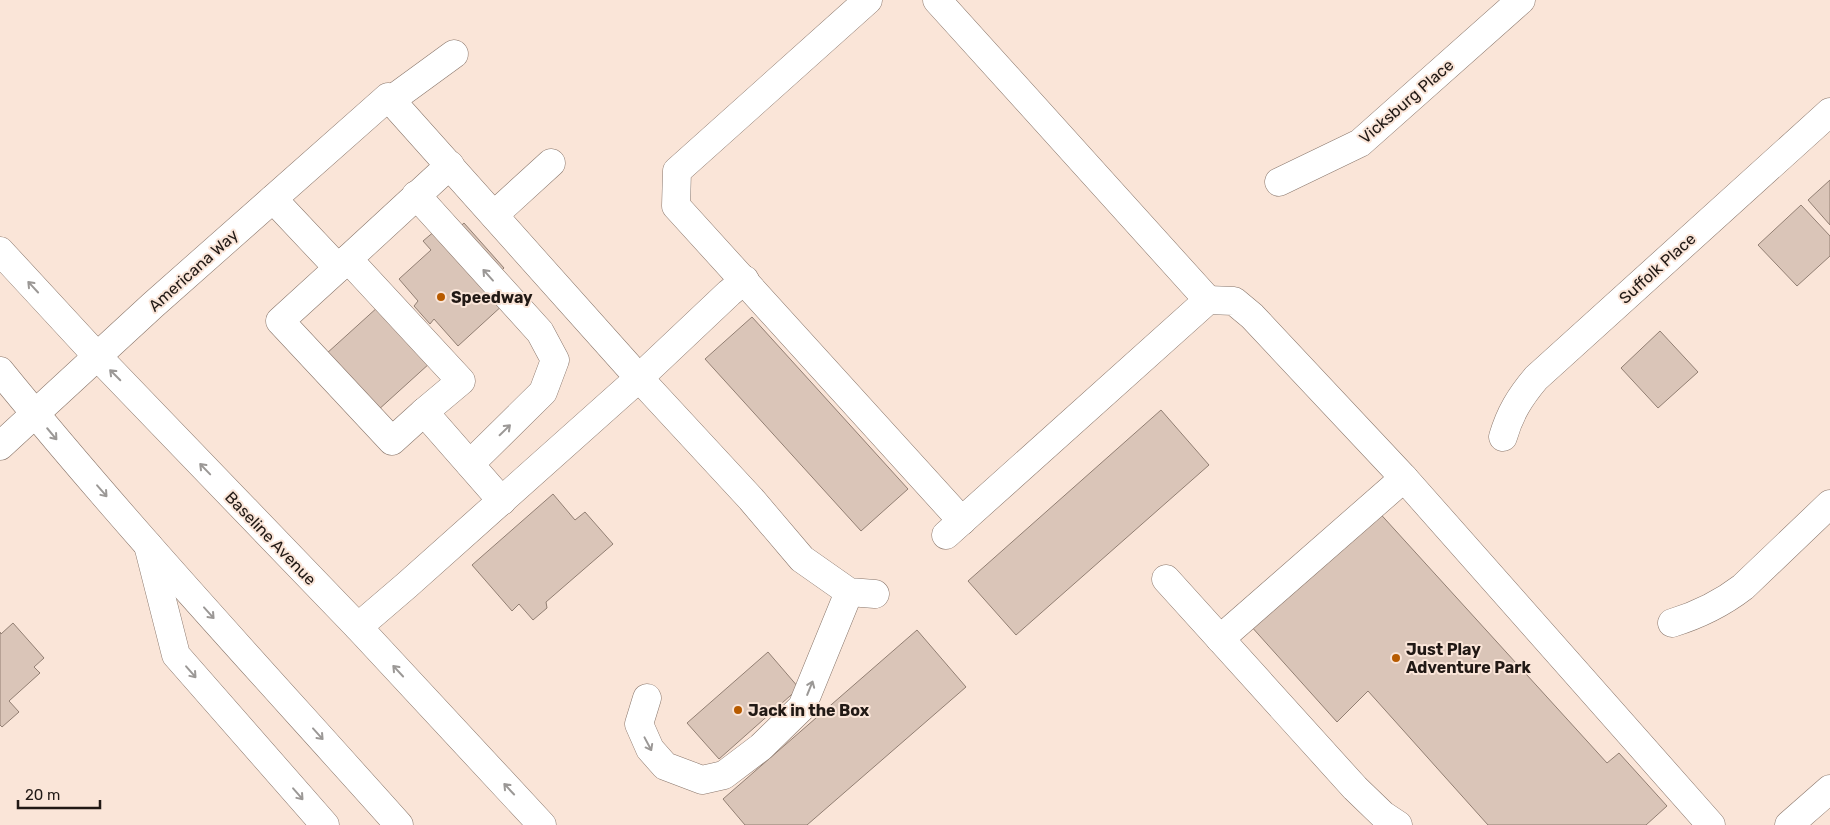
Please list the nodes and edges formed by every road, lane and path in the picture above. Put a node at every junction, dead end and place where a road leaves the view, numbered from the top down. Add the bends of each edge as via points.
1 (868, 0) edge
2 (937, 0) edge
3 (1520, 0) edge
4 (454, 54) dead end
5 (390, 99) junction
6 (1830, 112) edge
7 (551, 163) dead end
8 (450, 165) junction
9 (1278, 182) dead end
10 (416, 195) junction
11 (273, 199) junction
12 (494, 215) junction
13 (0, 250) edge
14 (343, 263) junction
15 (745, 280) junction
16 (1208, 300) junction
17 (97, 356) junction
18 (0, 371) edge
19 (639, 378) junction
20 (424, 412) junction
21 (35, 413) junction
22 (1503, 437) dead end
23 (0, 446) edge
24 (470, 464) junction
25 (1404, 478) junction
26 (502, 501) junction
27 (1830, 504) edge
28 (148, 545) junction
29 (1166, 579) dead end
30 (1672, 623) dead end
31 (358, 627) junction
32 (1220, 639) junction
33 (647, 698) dead end
34 (1830, 789) edge
35 (325, 825) edge
36 (399, 825) edge
37 (542, 825) edge
38 (1398, 825) edge
39 (1711, 825) edge
40 (1790, 825) edge

1 - 15 main road via 677,170 676,206
2 - 16 main road
3 - 9 main road, Vicksburg Place via 1360,143
4 - 5 main road, Americana Way
5 - 8 main road
5 - 11 main road, Americana Way
6 - 22 main road, Suffolk Place via 1536,378 1517,403
7 - 12 main road
8 - 10 main road
8 - 12 main road
10 - 14 main road
24 -> 10 main road via 543,392 555,360 540,332
11 - 14 main road
11 - 17 main road, Americana Way
12 - 19 main road
17 -> 13 main road, Baseline Avenue
14 - 20 main road via 461,381
14 - 20 main road via 280,321 392,441
15 - 16 main road via 954,528
15 - 19 main road
16 - 25 main road via 1234,301 1252,316
17 - 21 main road, Americana Way
31 -> 17 main road, Baseline Avenue
18 - 21 main road
19 - 26 main road
33 -> 19 main road via 639,724 650,748 665,766 702,780 724,775 761,747 802,707 862,593 802,559
20 - 24 main road
21 - 23 main road, Americana Way
21 -> 28 main road
24 - 26 main road
25 - 32 main road
25 - 39 main road
26 - 31 main road
27 - 30 main road via 1743,587 1707,610
28 -> 35 main road via 176,655
28 -> 36 main road
29 - 32 main road
37 -> 31 main road, Baseline Avenue
32 - 38 main road via 1350,782 1383,815
34 - 40 main road

